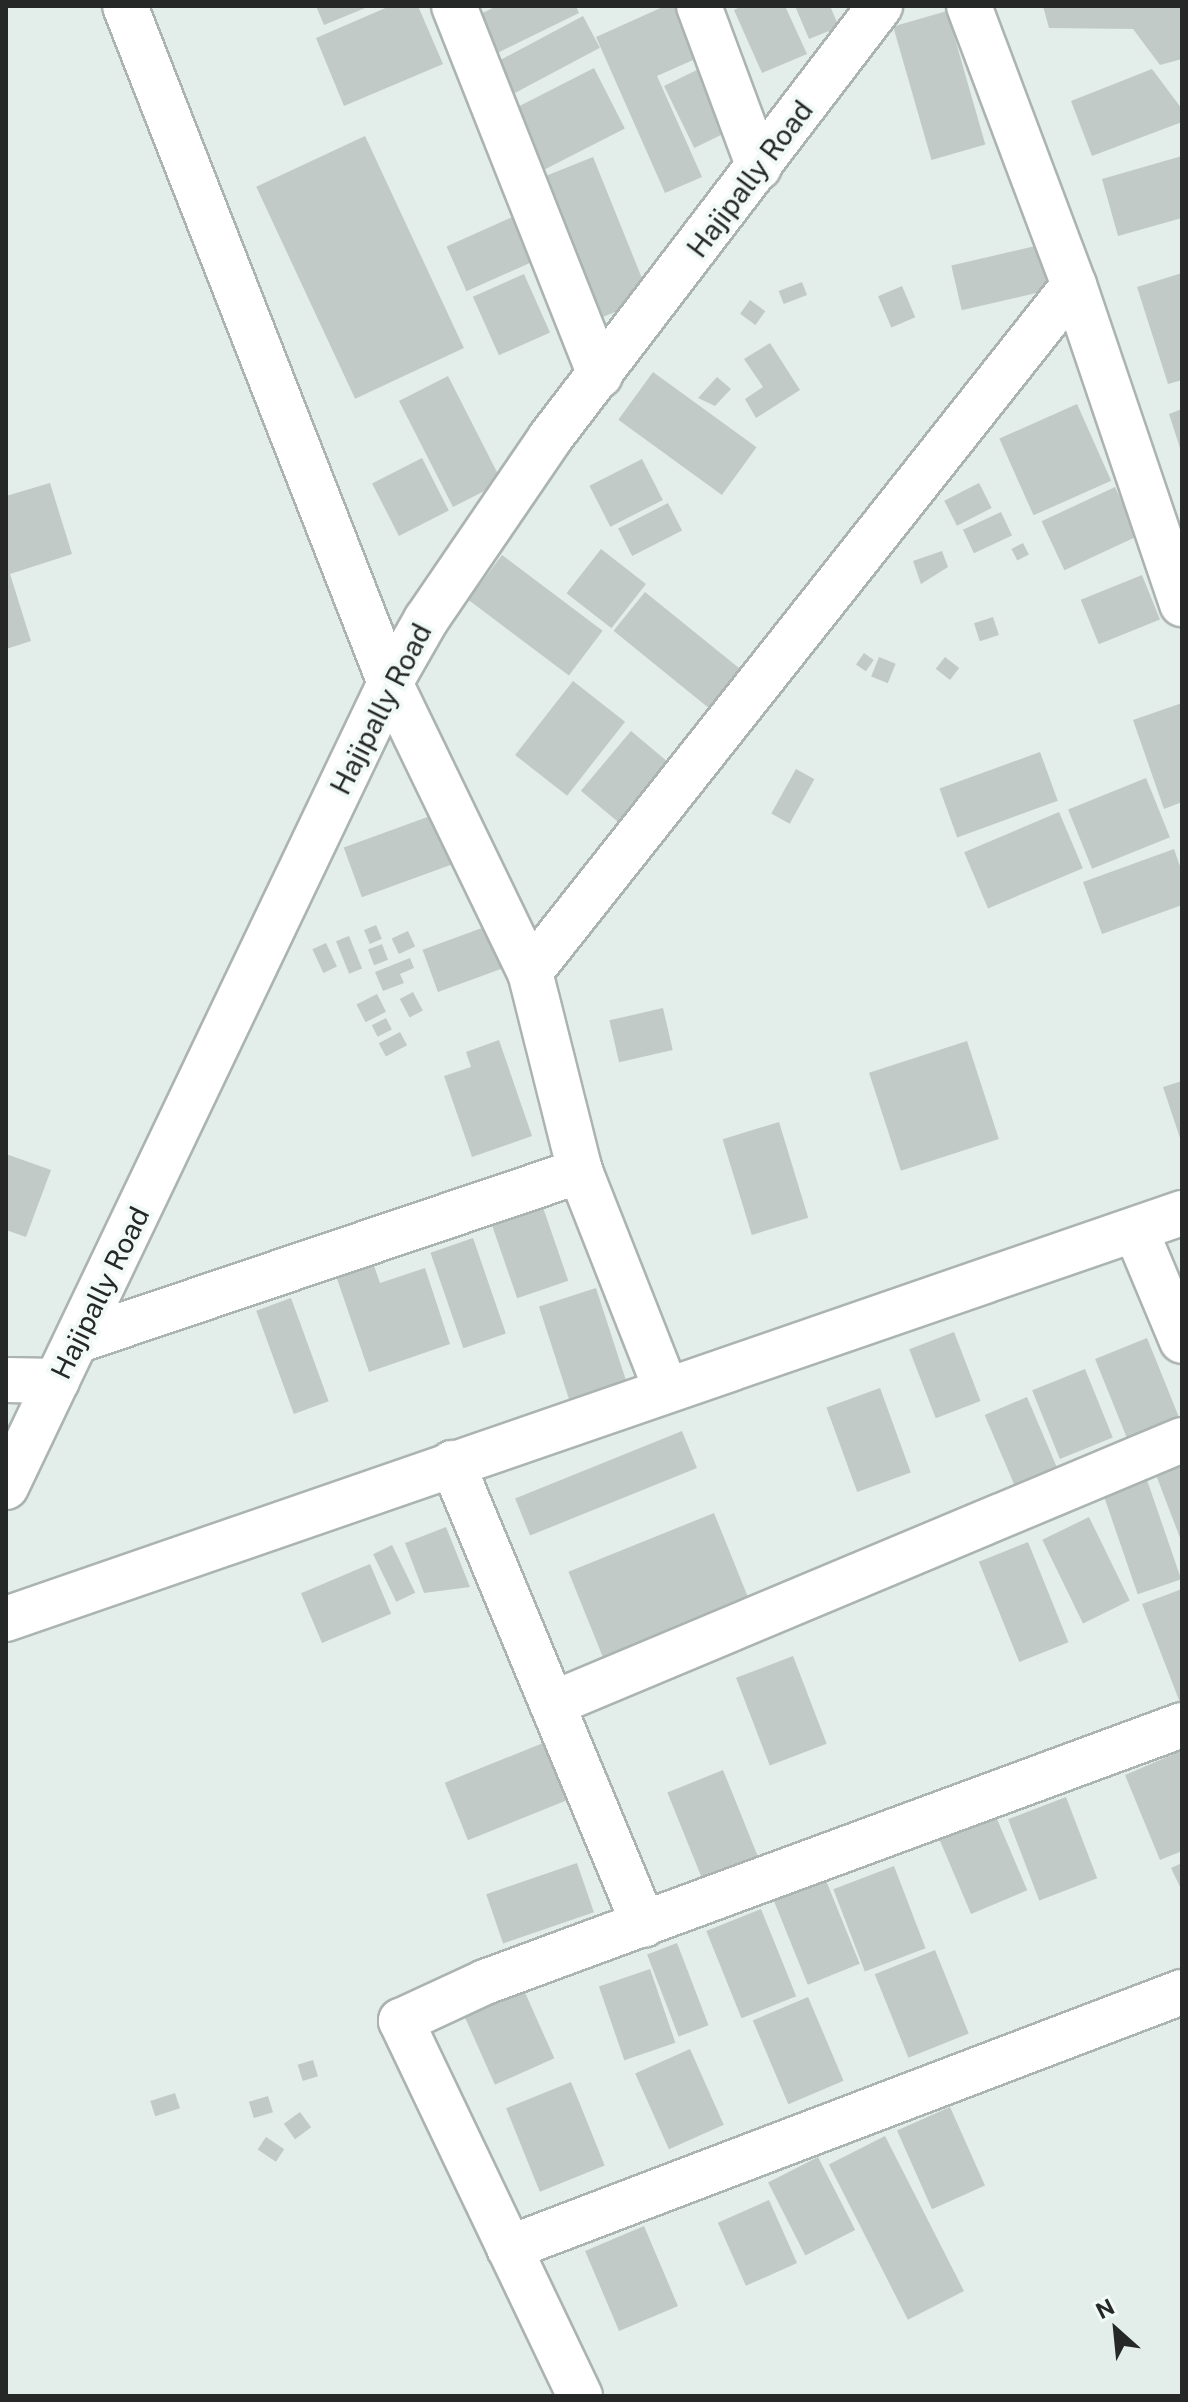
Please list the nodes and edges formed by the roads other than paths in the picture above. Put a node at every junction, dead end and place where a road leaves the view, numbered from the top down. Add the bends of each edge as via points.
1 (125, 6) edge
2 (454, 6) edge
3 (699, 6) edge
4 (880, 6) edge
5 (969, 6) edge
6 (759, 167) junction
7 (1074, 285) junction
8 (600, 375) junction
9 (1178, 580) edge
10 (390, 683) junction
11 (530, 972) junction
12 (580, 1171) junction
13 (1182, 1213) edge
14 (1136, 1231) junction
15 (79, 1340) junction
16 (1182, 1341) edge
17 (6, 1380) edge
18 (57, 1381) junction
19 (666, 1389) junction
20 (1182, 1440) edge
21 (452, 1463) junction
22 (6, 1487) edge
23 (6, 1619) edge
24 (552, 1704) junction
25 (1182, 1725) edge
26 (644, 1925) junction
27 (1182, 1992) edge
28 (509, 2248) junction
29 (580, 2396) edge

1 - 10 street
2 - 8 street
3 - 6 street
4 - 6 street, Hajipally Road
5 - 7 street
6 - 8 street, Hajipally Road
7 - 9 street
7 - 11 street
8 - 10 street, Hajipally Road via 494,517
10 - 11 street
10 - 15 street, Hajipally Road
11 - 12 street
12 - 15 street
12 - 19 street
13 - 14 street
14 - 16 street
14 - 19 street
15 - 18 street, Hajipally Road
17 - 18 street
18 - 22 street, Hajipally Road
19 - 21 street
20 - 24 street
21 - 23 street
21 - 24 street
24 - 26 street
25 - 26 street
26 - 28 street via 485,1982 401,2021
27 - 28 street
28 - 29 street

